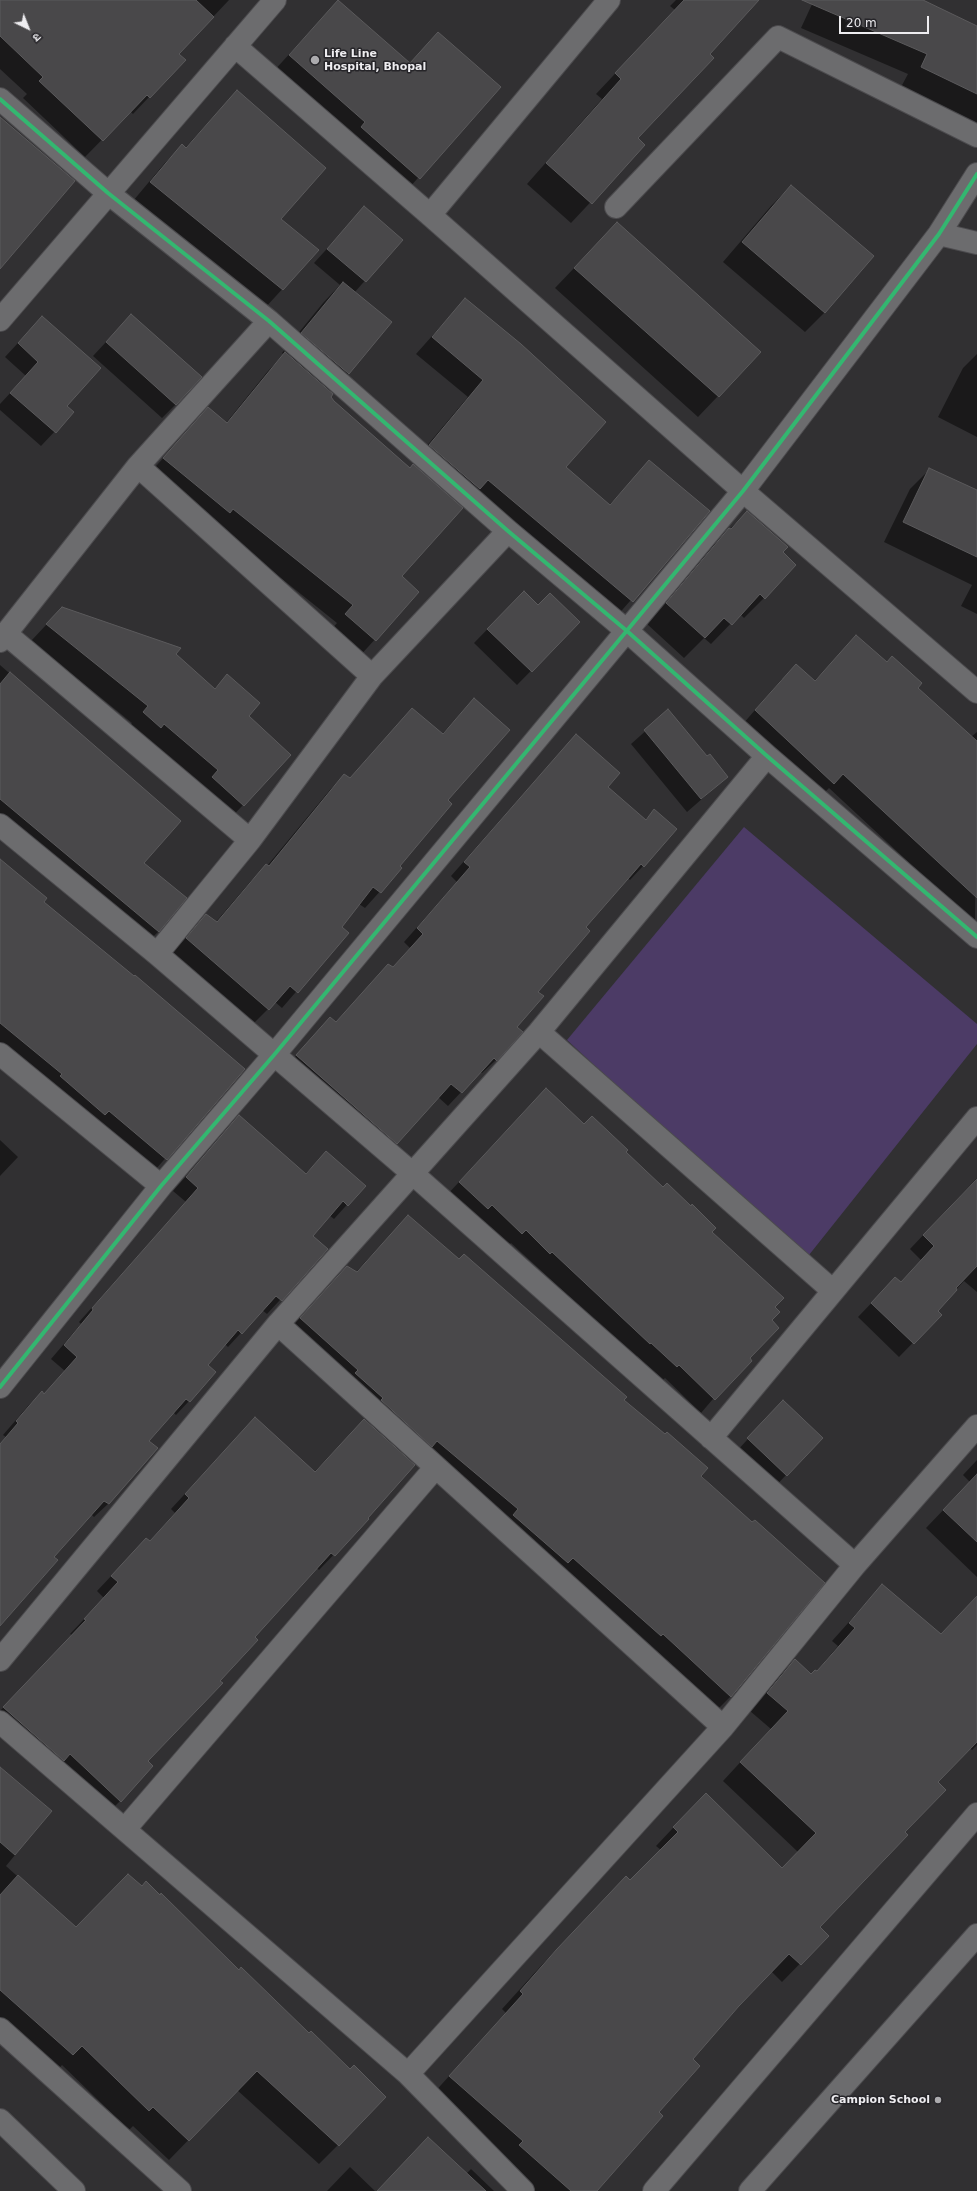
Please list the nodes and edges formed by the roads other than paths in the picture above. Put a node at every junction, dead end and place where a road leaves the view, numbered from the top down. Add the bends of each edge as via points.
1 (275, 0) edge
2 (609, 0) edge
3 (235, 46) junction
4 (0, 99) edge
5 (977, 136) edge
6 (977, 174) edge
7 (108, 193) junction
8 (616, 207) dead end
9 (430, 214) junction
10 (939, 234) junction
11 (977, 244) edge
12 (0, 320) edge
13 (269, 321) junction
14 (138, 466) junction
15 (743, 491) junction
16 (508, 531) junction
17 (627, 631) junction
18 (3, 637) edge
19 (372, 676) junction
20 (977, 692) edge
21 (767, 756) junction
22 (0, 825) edge
23 (250, 840) junction
24 (977, 937) edge
25 (157, 954) junction
26 (539, 1032) junction
27 (0, 1054) edge
28 (274, 1055) junction
29 (977, 1118) edge
30 (412, 1173) junction
31 (161, 1186) junction
32 (832, 1290) junction
33 (278, 1324) junction
34 (0, 1387) edge
35 (977, 1426) edge
36 (711, 1438) junction
37 (435, 1468) junction
38 (856, 1565) junction
39 (0, 1660) edge
40 (0, 1722) edge
41 (723, 1727) junction
42 (977, 1814) edge
43 (125, 1829) junction
44 (977, 1935) edge
45 (0, 2029) edge
46 (408, 2074) junction
47 (0, 2120) edge
48 (74, 2191) edge
49 (180, 2191) edge
50 (524, 2191) edge
51 (654, 2191) edge
52 (750, 2191) edge

1 - 3 street
2 - 9 street
3 - 7 street
3 - 9 street
4 - 7 street
5 - 8 street via 778,37
6 - 10 street
7 - 12 street
7 - 13 street
9 - 15 street
10 - 11 street
10 - 15 street
13 - 14 street
13 - 16 street
14 - 18 street
14 - 19 street
15 - 17 street
15 - 20 street
16 - 17 street
16 - 19 street
17 - 21 street
17 - 28 street
18 - 23 street
19 - 23 street
21 - 24 street
21 - 26 street
22 - 25 street
23 - 25 street
25 - 28 street
26 - 30 street
26 - 32 street
27 - 31 street
28 - 30 street
28 - 31 street
29 - 32 street
30 - 33 street
30 - 36 street
31 - 34 street
32 - 36 street
33 - 37 street
33 - 39 street
35 - 38 street
36 - 38 street
37 - 41 street
37 - 43 street
38 - 41 street
40 - 43 street
41 - 46 street
42 - 51 street
43 - 46 street
44 - 52 street
45 - 49 street
46 - 50 street
47 - 48 street

